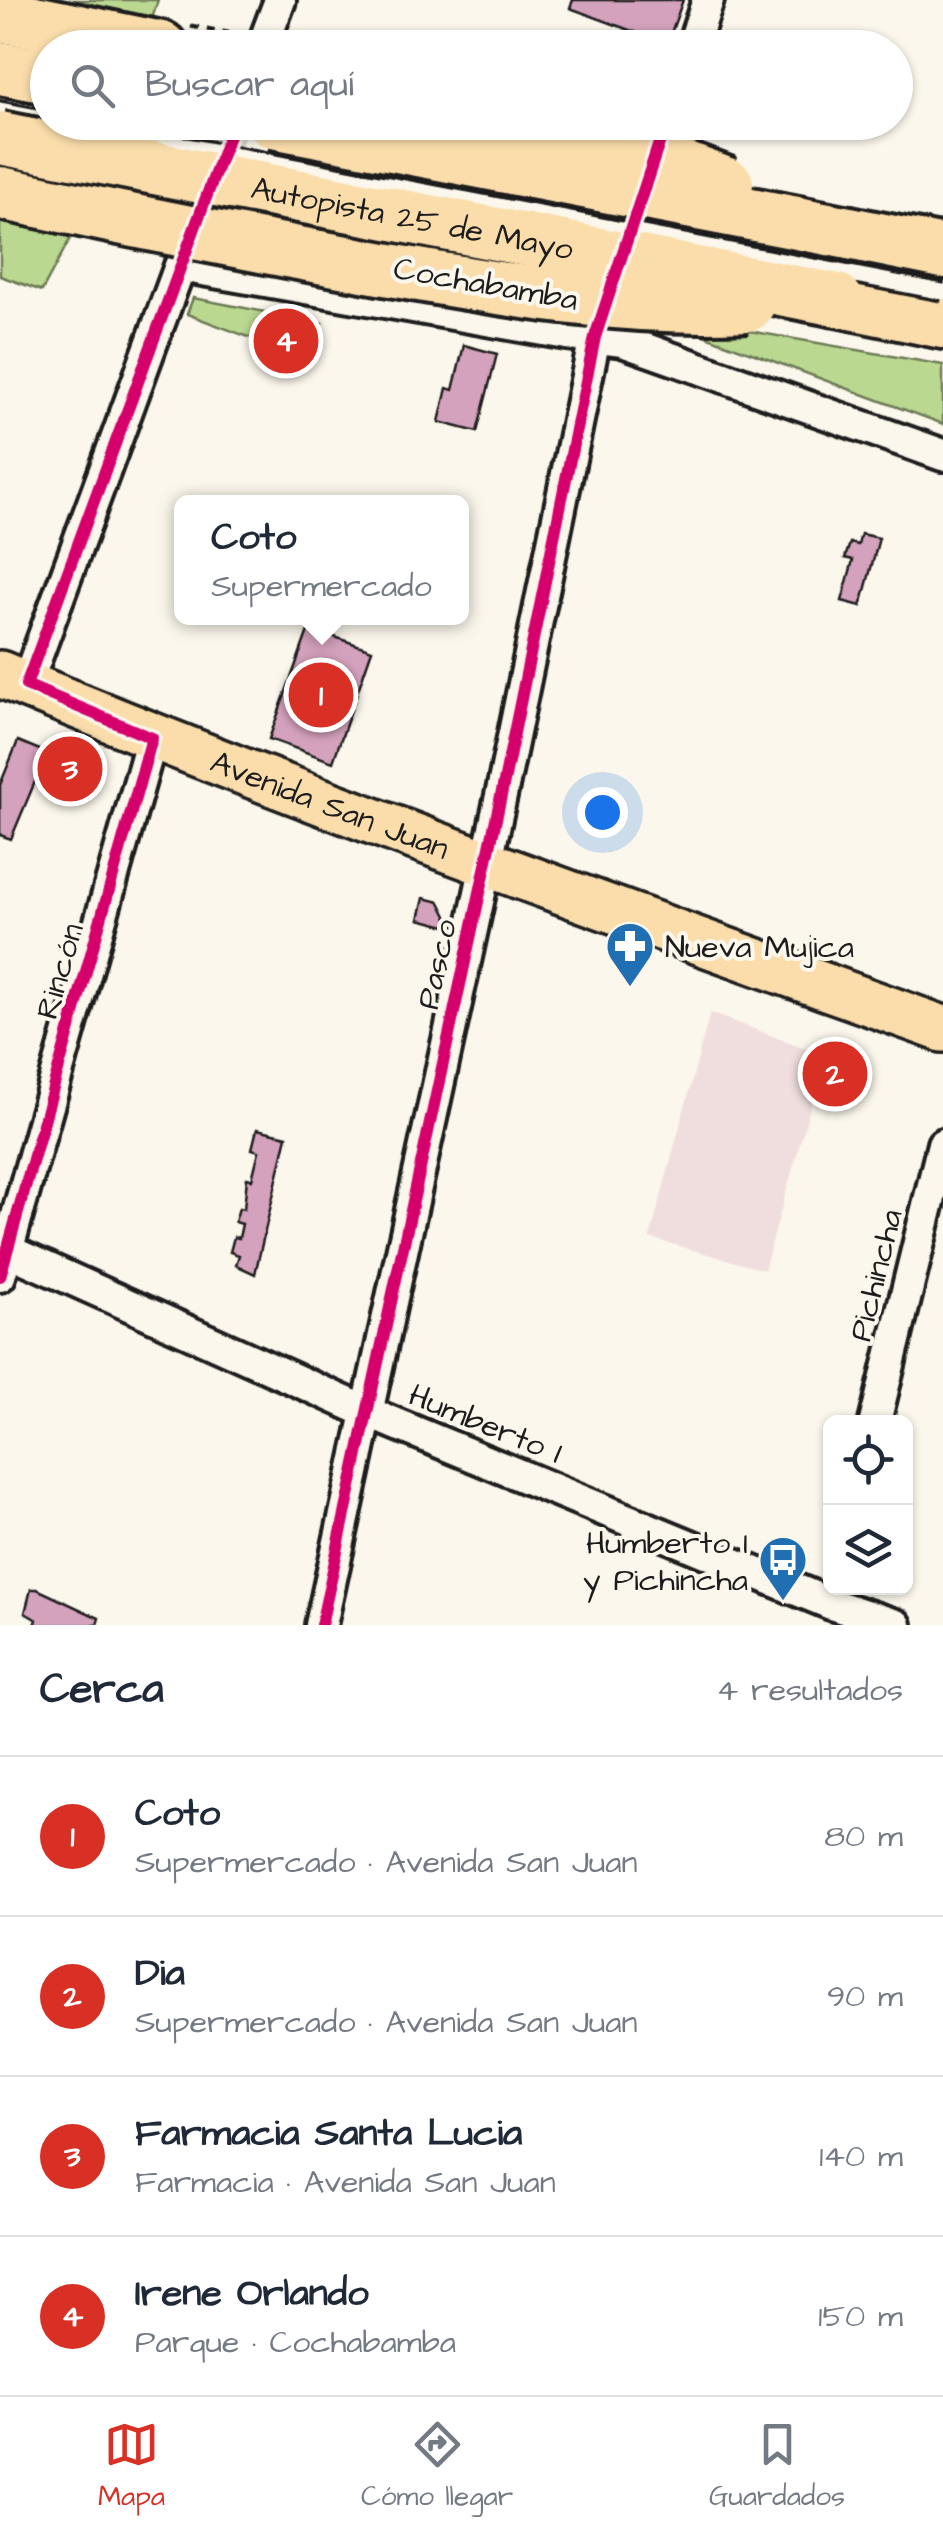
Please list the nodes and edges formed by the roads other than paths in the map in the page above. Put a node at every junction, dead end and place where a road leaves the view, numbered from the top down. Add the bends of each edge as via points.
1 (280, 0) edge
2 (708, 0) edge
3 (0, 15) edge
4 (119, 30) edge
5 (268, 30) edge
6 (698, 30) edge
7 (0, 68) edge
8 (30, 74) edge
9 (0, 110) edge
10 (30, 116) edge
11 (0, 138) edge
12 (158, 140) edge
13 (366, 140) edge
14 (591, 140) edge
15 (0, 193) edge
16 (849, 233) junction
17 (936, 287) edge
18 (837, 300) junction
19 (598, 326) junction
20 (943, 455) edge
21 (13, 680) edge
22 (152, 738) junction
23 (486, 864) junction
24 (943, 1029) edge
25 (943, 1144) edge
26 (3, 1258) edge
27 (368, 1412) junction
28 (877, 1415) edge
29 (830, 1605) edge
30 (321, 1625) edge
31 (896, 1625) edge

1 - 5 street
2 - 6 street
3 - 4 highway
7 - 8 highway
9 - 10 lane
11 - 18 highway, Autopista 25 de Mayo, bridge
12 - 17 lane, bridge
13 - 16 highway, Autopista 25 de Mayo, bridge
14 - 16 highway, bridge
15 - 18 highway, bridge via 439,279 616,304
16 - 17 highway, Autopista 25 de Mayo
17 - 18 highway, Autopista 25 de Mayo
19 - 20 street, Cochabamba
19 - 21 street, Cochabamba via 180,266
19 - 23 street, Pasco
21 - 22 main road, Avenida San Juan
22 - 23 main road, Avenida San Juan
22 - 26 street, Rincón
23 - 24 main road, Avenida San Juan
23 - 27 street, Pasco
25 - 28 street, Pichincha
26 - 27 street, Humberto I
27 - 29 street, Humberto I
27 - 30 street, Pasco
29 - 31 street, Humberto I

